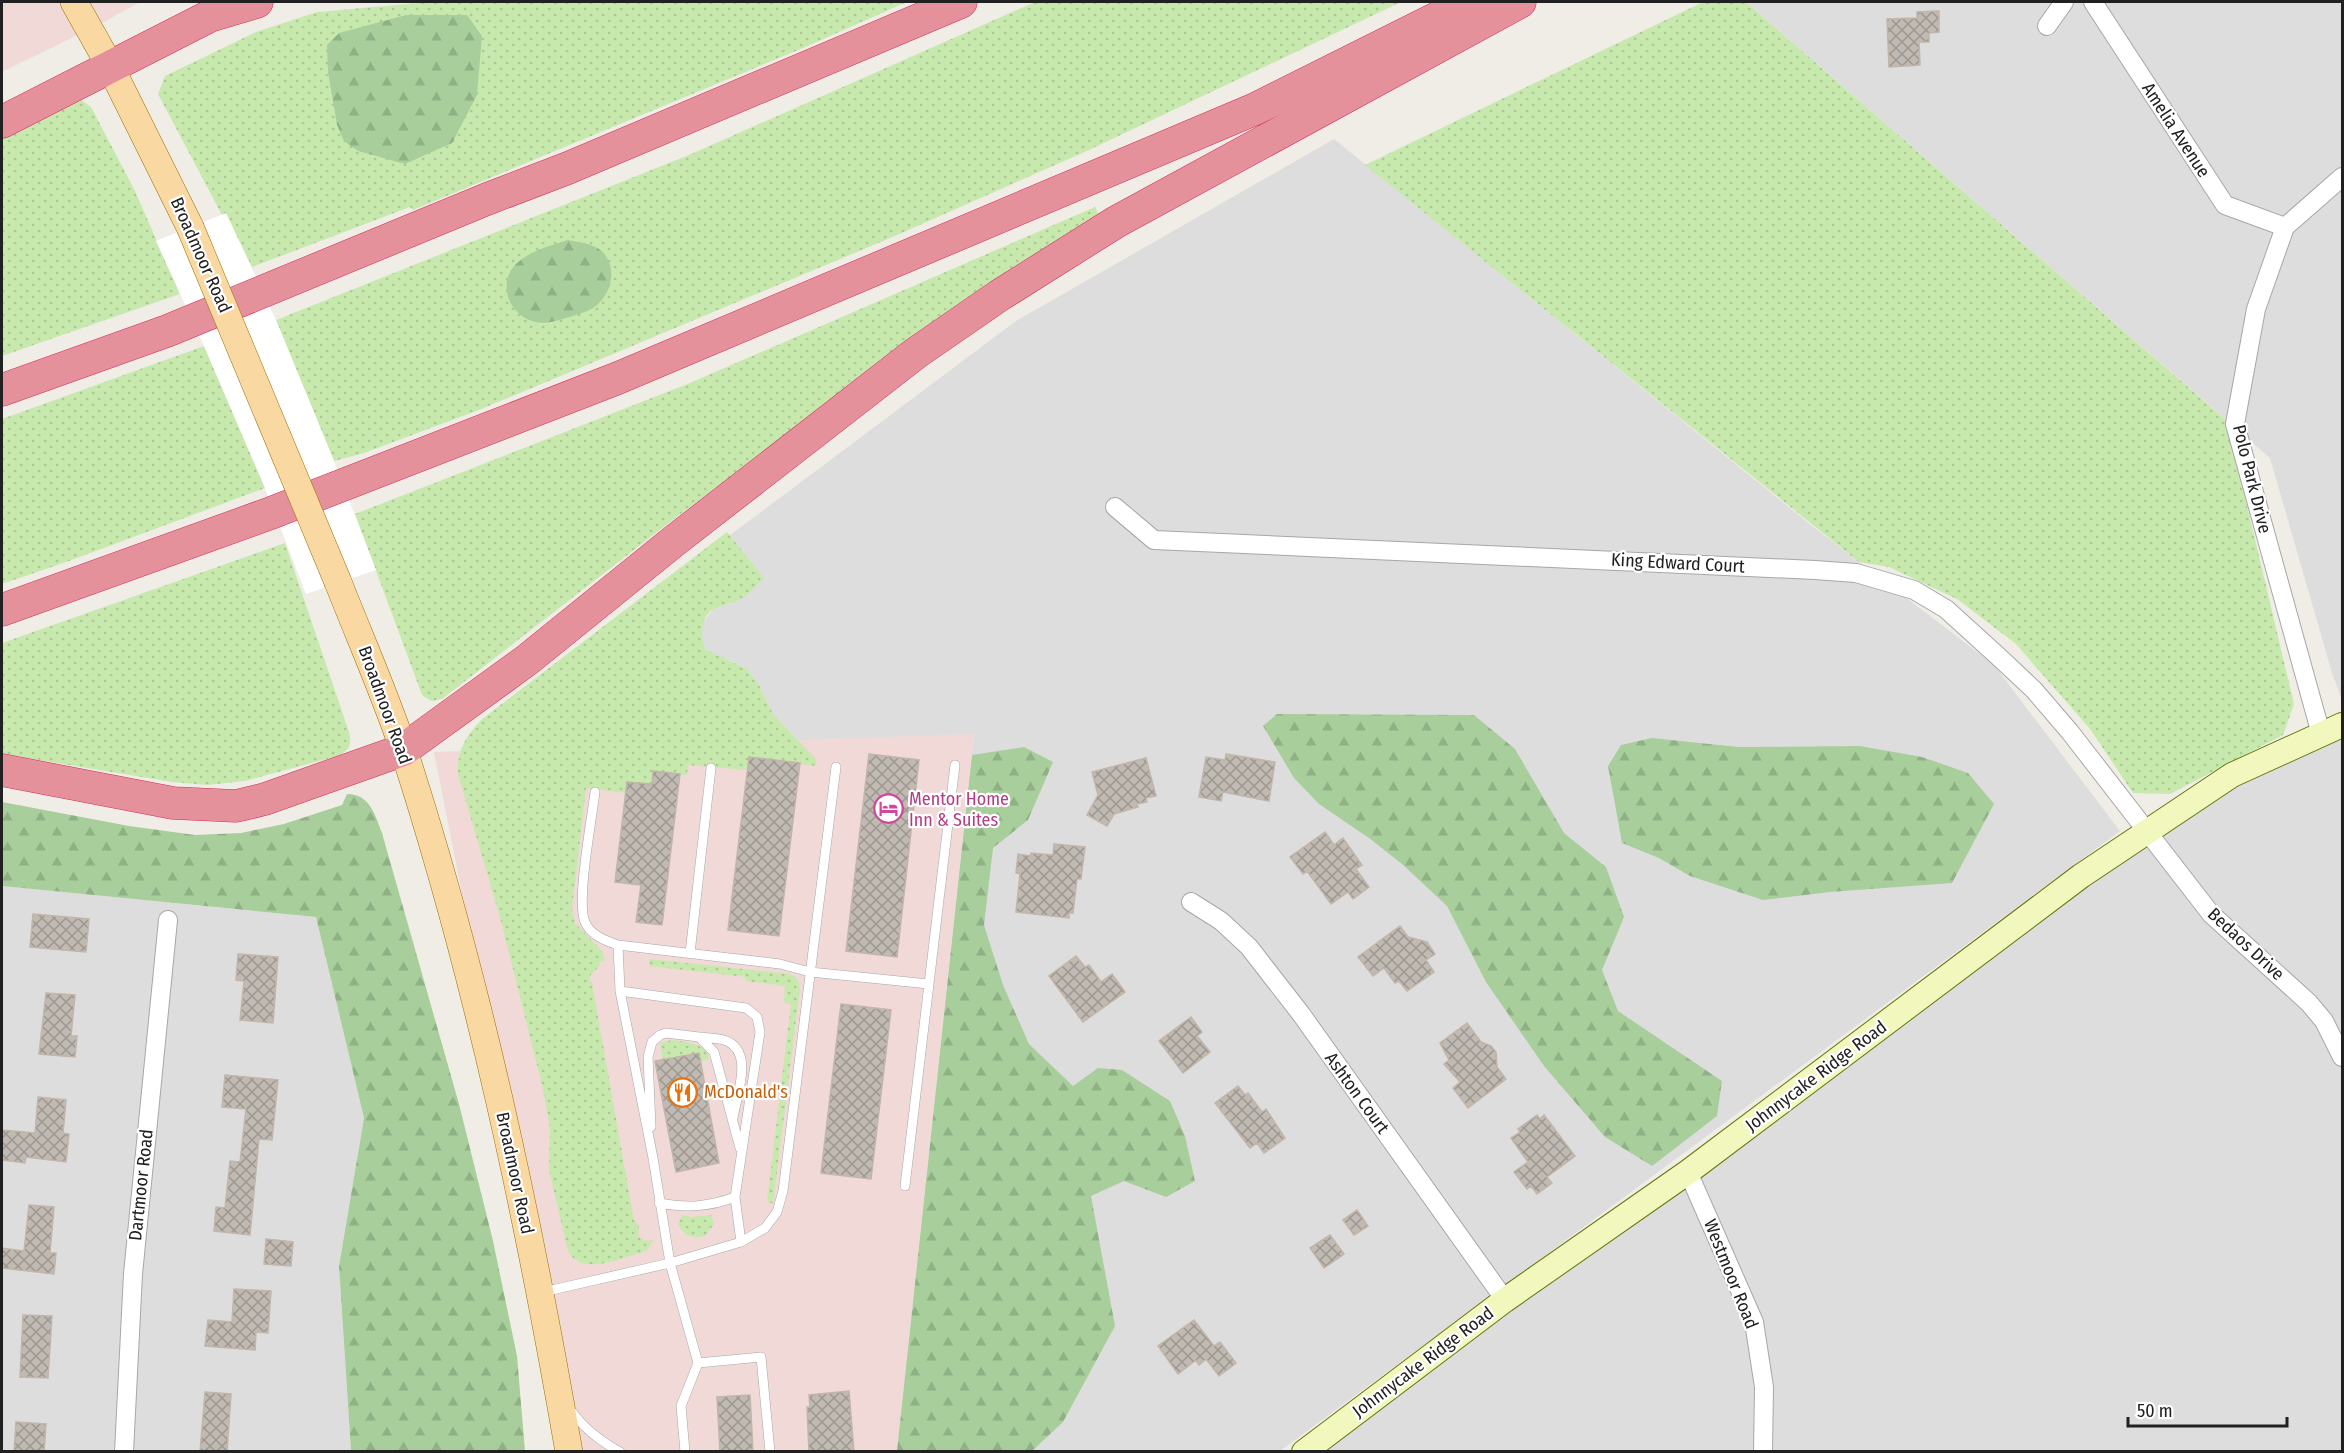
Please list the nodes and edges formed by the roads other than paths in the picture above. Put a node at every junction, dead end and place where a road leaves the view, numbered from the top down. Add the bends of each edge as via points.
1 (74, 2) edge
2 (257, 2) edge
3 (961, 2) edge
4 (1469, 2) edge
5 (1520, 2) edge
6 (2064, 2) edge
7 (2093, 2) edge
8 (2047, 26) dead end
9 (110, 66) junction
10 (2, 122) edge
11 (2343, 177) edge
12 (2285, 227) junction
13 (2, 390) edge
14 (1115, 507) dead end
15 (2, 610) edge
16 (2332, 730) edge
17 (403, 750) junction
18 (955, 765) dead end
19 (836, 767) dead end
20 (711, 768) dead end
21 (2, 770) edge
22 (595, 792) dead end
23 (2146, 831) junction
24 (1191, 902) dead end
25 (168, 920) dead end
26 (618, 945) junction
27 (690, 953) junction
28 (810, 972) junction
29 (929, 984) junction
30 (620, 991) junction
31 (699, 1037) junction
32 (2343, 1057) edge
33 (733, 1120) junction
34 (741, 1153) junction
35 (653, 1158) junction
36 (1688, 1172) junction
37 (905, 1186) dead end
38 (735, 1197) junction
39 (659, 1203) junction
40 (741, 1242) junction
41 (670, 1263) junction
42 (541, 1293) junction
43 (1505, 1300) junction
44 (698, 1363) junction
45 (558, 1390) junction
46 (124, 1452) edge
47 (568, 1452) edge
48 (620, 1452) edge
49 (685, 1452) edge
50 (770, 1452) edge
51 (1304, 1452) edge
52 (1763, 1452) edge

1 - 9 main road, Broadmoor Road
2 - 9 highway via 210,16
3 - 13 highway via 167,332
4 - 15 highway via 1255,109 628,373 271,513
5 - 17 highway via 1116,222 1000,296 916,353 527,660
6 - 8 street
7 - 12 street, Amelia Avenue via 2225,205
9 - 10 highway
9 - 17 main road, Broadmoor Road, bridge via 190,227 338,582
11 - 12 street, Polo Park Drive
12 - 16 street, Polo Park Drive via 2256,309 2235,424
14 - 23 street, King Edward Court via 1154,540 1815,570 1856,573 1888,581 1914,590 1946,609 2034,690
16 - 23 main road, Johnnycake Ridge Road via 2232,775
17 - 21 highway via 236,806 173,803
17 - 42 main road, Broadmoor Road via 489,1054
18 - 29 lane
19 - 28 lane
20 - 27 lane
22 - 26 lane via 581,904 585,924 598,937
23 - 32 street, Bedaos Drive via 2211,914 2324,1021
23 - 36 main road, Johnnycake Ridge Road
24 - 43 street, Ashton Court via 1221,921 1249,947
25 - 46 street, Dartmoor Road via 132,1281
26 - 27 lane
26 - 30 lane
27 - 28 lane via 780,964
28 - 29 lane
28 - 40 lane via 783,1191 777,1212 765,1228
29 - 37 lane
30 - 34 lane via 746,1008 757,1017 760,1032
30 - 35 lane
31 - 33 lane via 714,1052
31 - 33 lane via 723,1040 740,1052 743,1061
31 - 35 lane via 666,1034 655,1038 649,1048
33 - 34 lane
34 - 38 lane
35 - 39 lane
36 - 43 main road, Johnnycake Ridge Road
36 - 52 street, Westmoor Road via 1754,1322 1764,1387
38 - 39 lane via 701,1206
38 - 40 lane
39 - 41 lane
40 - 41 lane
41 - 42 lane
41 - 44 lane
42 - 45 main road, Broadmoor Road
43 - 51 main road, Johnnycake Ridge Road
44 - 49 lane via 681,1406
44 - 50 lane via 762,1357
45 - 47 main road, Broadmoor Road
45 - 48 lane via 578,1420

